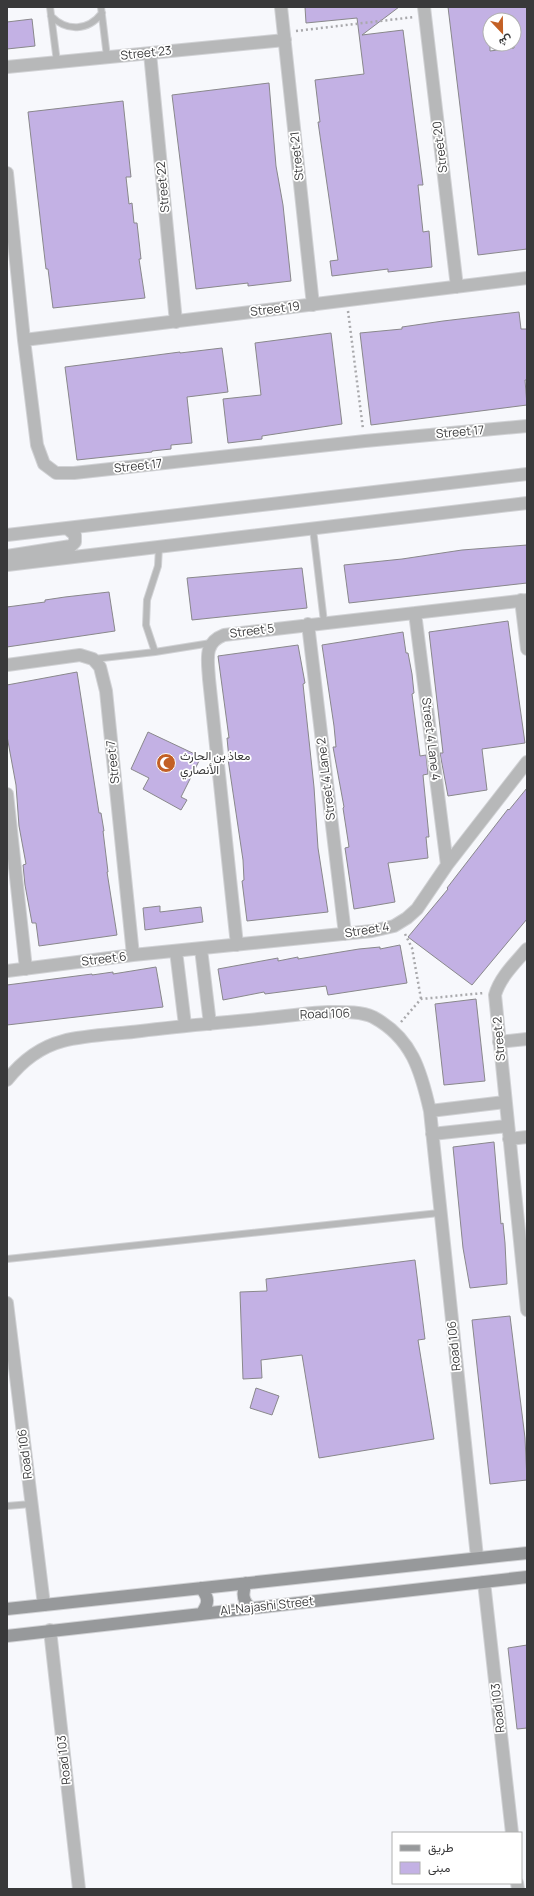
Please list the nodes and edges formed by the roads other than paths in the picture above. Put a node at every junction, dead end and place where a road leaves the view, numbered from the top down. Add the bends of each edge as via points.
1 (50, 7) edge
2 (281, 7) edge
3 (102, 10) edge
4 (424, 11) edge
5 (51, 16) junction
6 (284, 36) junction
7 (150, 53) junction
8 (107, 57) junction
9 (57, 62) junction
10 (7, 67) edge
11 (7, 173) edge
12 (527, 278) edge
13 (457, 287) junction
14 (313, 305) junction
15 (176, 322) junction
16 (24, 340) junction
17 (527, 426) edge
18 (527, 474) edge
19 (527, 503) edge
20 (68, 529) junction
21 (313, 529) junction
22 (7, 535) edge
23 (159, 547) junction
24 (7, 556) edge
25 (7, 565) edge
26 (524, 600) edge
27 (415, 613) junction
28 (324, 622) junction
29 (308, 624) junction
30 (211, 643) junction
31 (527, 649) edge
32 (155, 652) junction
33 (93, 659) junction
34 (7, 665) edge
35 (527, 762) edge
36 (7, 794) edge
37 (447, 865) junction
38 (345, 934) junction
39 (237, 945) junction
40 (201, 949) junction
41 (527, 949) edge
42 (176, 951) junction
43 (134, 955) junction
44 (26, 969) junction
45 (7, 971) edge
46 (210, 1024) junction
47 (185, 1025) junction
48 (527, 1039) edge
49 (499, 1042) junction
50 (7, 1080) edge
51 (505, 1102) junction
52 (430, 1111) junction
53 (507, 1126) junction
54 (432, 1134) junction
55 (527, 1137) edge
56 (509, 1139) junction
57 (440, 1213) junction
58 (524, 1250) edge
59 (7, 1259) edge
60 (7, 1303) edge
61 (527, 1310) edge
62 (32, 1504) junction
63 (7, 1506) edge
64 (527, 1553) edge
65 (477, 1557) junction
66 (527, 1577) edge
67 (484, 1582) junction
68 (246, 1583) junction
69 (201, 1588) junction
70 (44, 1605) junction
71 (251, 1608) junction
72 (7, 1609) edge
73 (202, 1614) junction
74 (50, 1630) junction
75 (7, 1636) edge
76 (512, 1832) edge
77 (79, 1889) edge

1 - 5 lane
2 - 6 street, Street 21
3 - 5 lane via 92,23 79,28 63,25
3 - 8 lane
4 - 13 street, Street 20
5 - 9 lane
6 - 7 street, Street 23
6 - 14 street, Street 21
7 - 8 street, Street 23
7 - 15 street, Street 22
8 - 9 street, Street 23
9 - 10 street, Street 23
11 - 16 street, Street 17
12 - 13 street, Street 19
13 - 14 street, Street 19
14 - 15 street, Street 19
15 - 16 street, Street 19
16 - 17 street, Street 17 via 37,445 44,464 56,473
18 - 20 street
19 - 21 street
20 - 22 street
20 - 24 street via 75,535 75,542 71,546
21 - 23 street
21 - 28 lane
23 - 25 street
23 - 32 lane via 158,566 148,600 146,625
26 - 27 street, Street 5
26 - 31 street
27 - 28 street, Street 5
27 - 37 street, Street 4 Lane 4
28 - 29 street, Street 5
29 - 30 street, Street 5 via 224,635 215,638
29 - 38 street, Street 4 Lane 2
30 - 32 lane
30 - 39 street via 208,656 209,679
32 - 33 lane
33 - 34 street via 80,655
33 - 43 street, Street 7 via 100,667 106,691
35 - 37 street, Street 4
36 - 44 street
37 - 38 street, Street 4 via 416,909 399,923 372,931
38 - 39 street, Street 4
39 - 40 street, Street 4
40 - 42 street, Street 6
40 - 46 street
41 - 49 street, Street 2 via 496,991
42 - 43 street, Street 6
42 - 47 street
43 - 44 street, Street 6
44 - 45 street, Street 6
46 - 47 street, Road 106
46 - 52 street, Road 106 via 328,1012 354,1012 371,1016 393,1031 415,1060
47 - 50 street, Road 106 via 63,1041 40,1050 18,1066
48 - 49 street
49 - 51 street, Street 2
51 - 52 street
51 - 53 street, Street 2
52 - 54 street, Road 106
53 - 54 street
53 - 56 street, Street 2
54 - 57 street, Road 106
55 - 56 street
56 - 58 street, Street 2
57 - 59 lane
57 - 65 street, Road 106
58 - 61 street, Street 2
60 - 62 street, Road 106
62 - 63 lane
62 - 70 street, Road 106
64 - 65 main road, Al-Najashi Street
65 - 68 main road, Al-Najashi Street
66 - 67 main road, Al-Najashi Street
67 - 71 main road, Al-Najashi Street
67 - 76 street, Road 103
68 - 69 main road, Al-Najashi Street
68 - 71 main road via 243,1596
69 - 70 main road, Al-Najashi Street
69 - 73 main road via 208,1598
70 - 72 main road, Al-Najashi Street
71 - 73 main road, Al-Najashi Street
73 - 74 main road, Al-Najashi Street
74 - 75 main road, Al-Najashi Street
74 - 77 street, Road 103

